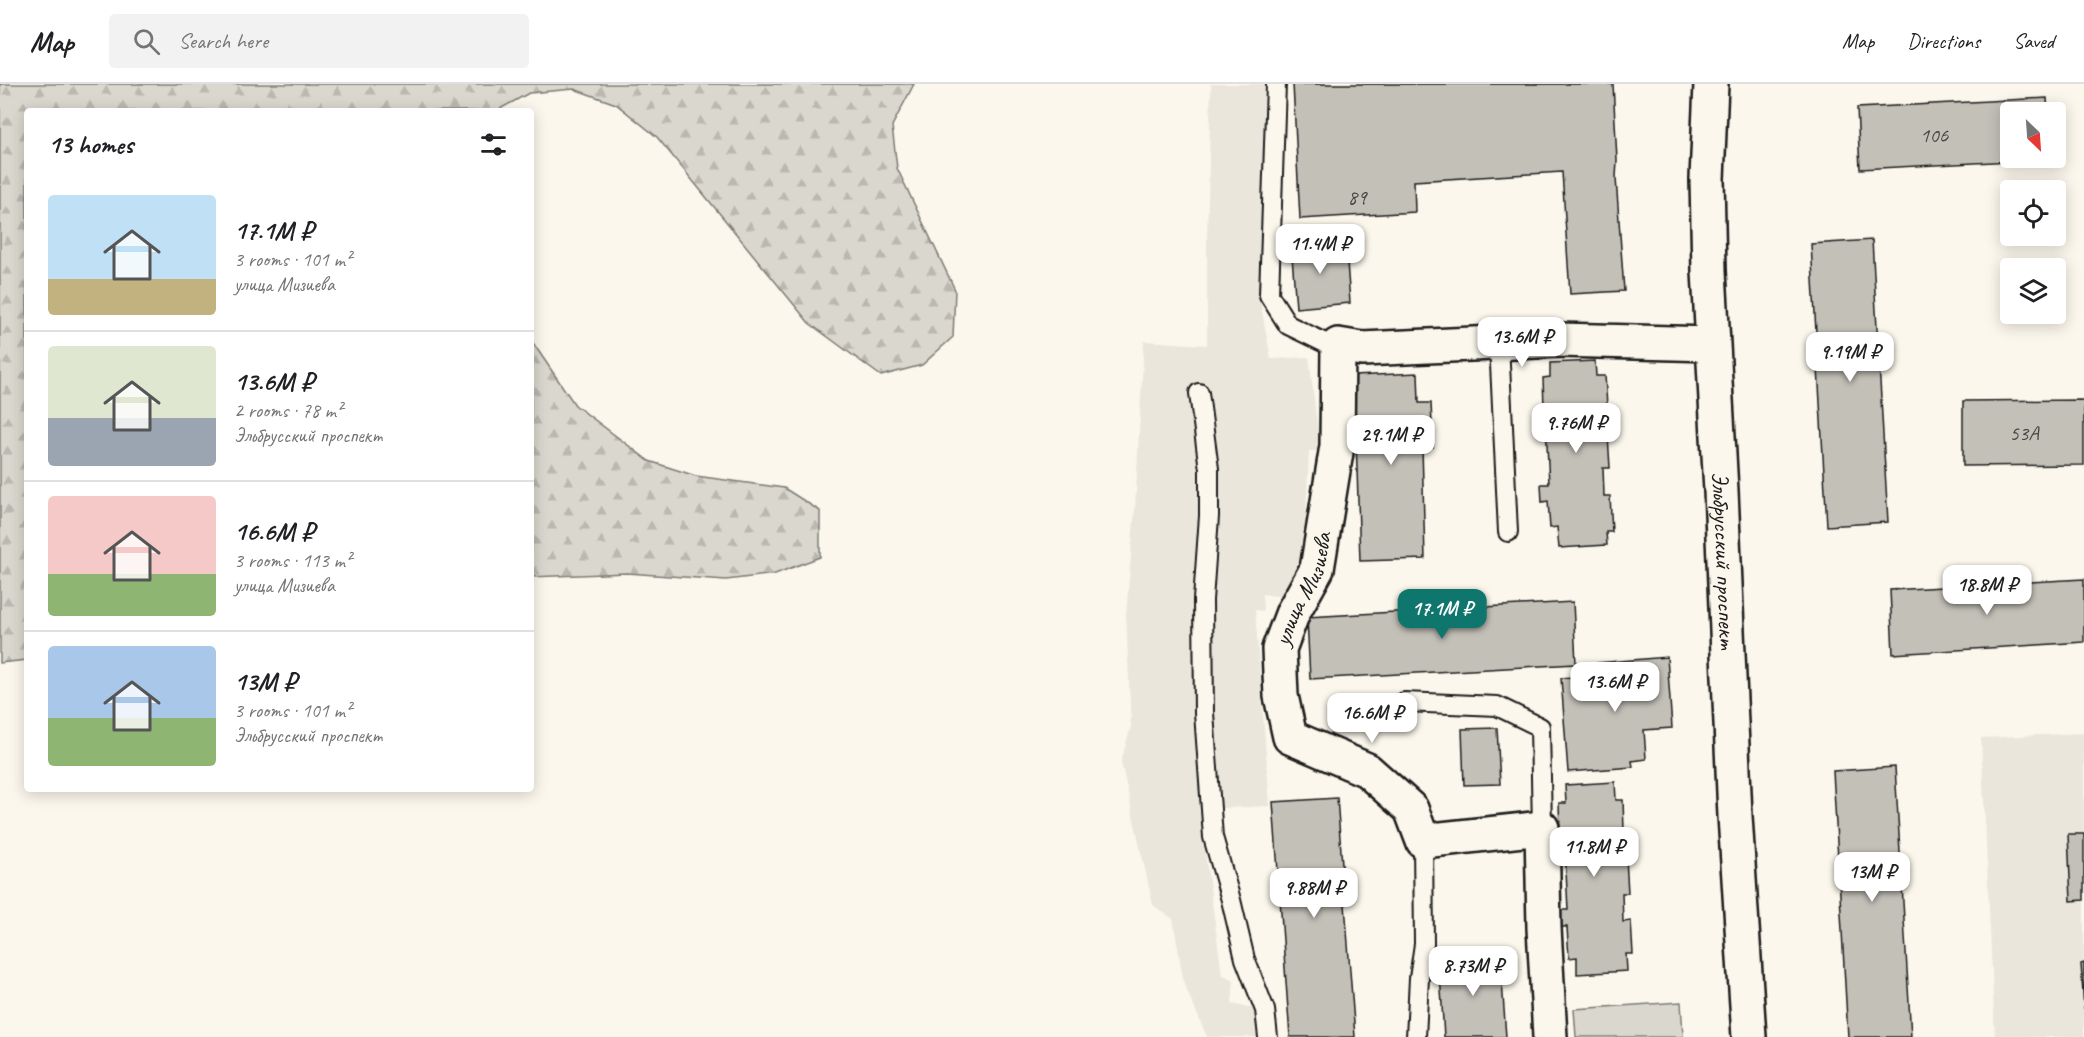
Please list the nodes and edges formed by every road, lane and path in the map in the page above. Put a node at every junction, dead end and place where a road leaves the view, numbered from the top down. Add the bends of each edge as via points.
1 (1275, 84) edge
2 (1711, 84) edge
3 (1499, 343) junction
4 (1712, 344) junction
5 (1338, 345) junction
6 (1199, 393) dead end
7 (1508, 531) dead end
8 (1404, 702) dead end
9 (1542, 828) junction
10 (1423, 841) junction
11 (1268, 1037) edge
12 (1416, 1037) edge
13 (1550, 1037) edge
14 (1749, 1037) edge

1 - 5 lane via 1269,295 1288,325
2 - 4 street, Эльбрусский проспект via 1707,180
3 - 4 street via 1558,340
3 - 5 street via 1362,349
3 - 7 lane
4 - 14 street, Эльбрусский проспект
5 - 10 street, улица Мизиева via 1337,446 1317,568 1293,612 1279,649 1281,696 1290,737 1367,770 1411,809
6 - 11 lane via 1209,469 1203,611 1204,713 1213,837 1245,958 1265,1010
8 - 9 lane via 1497,706 1540,727
9 - 10 street
9 - 13 street
10 - 12 lane via 1425,944

